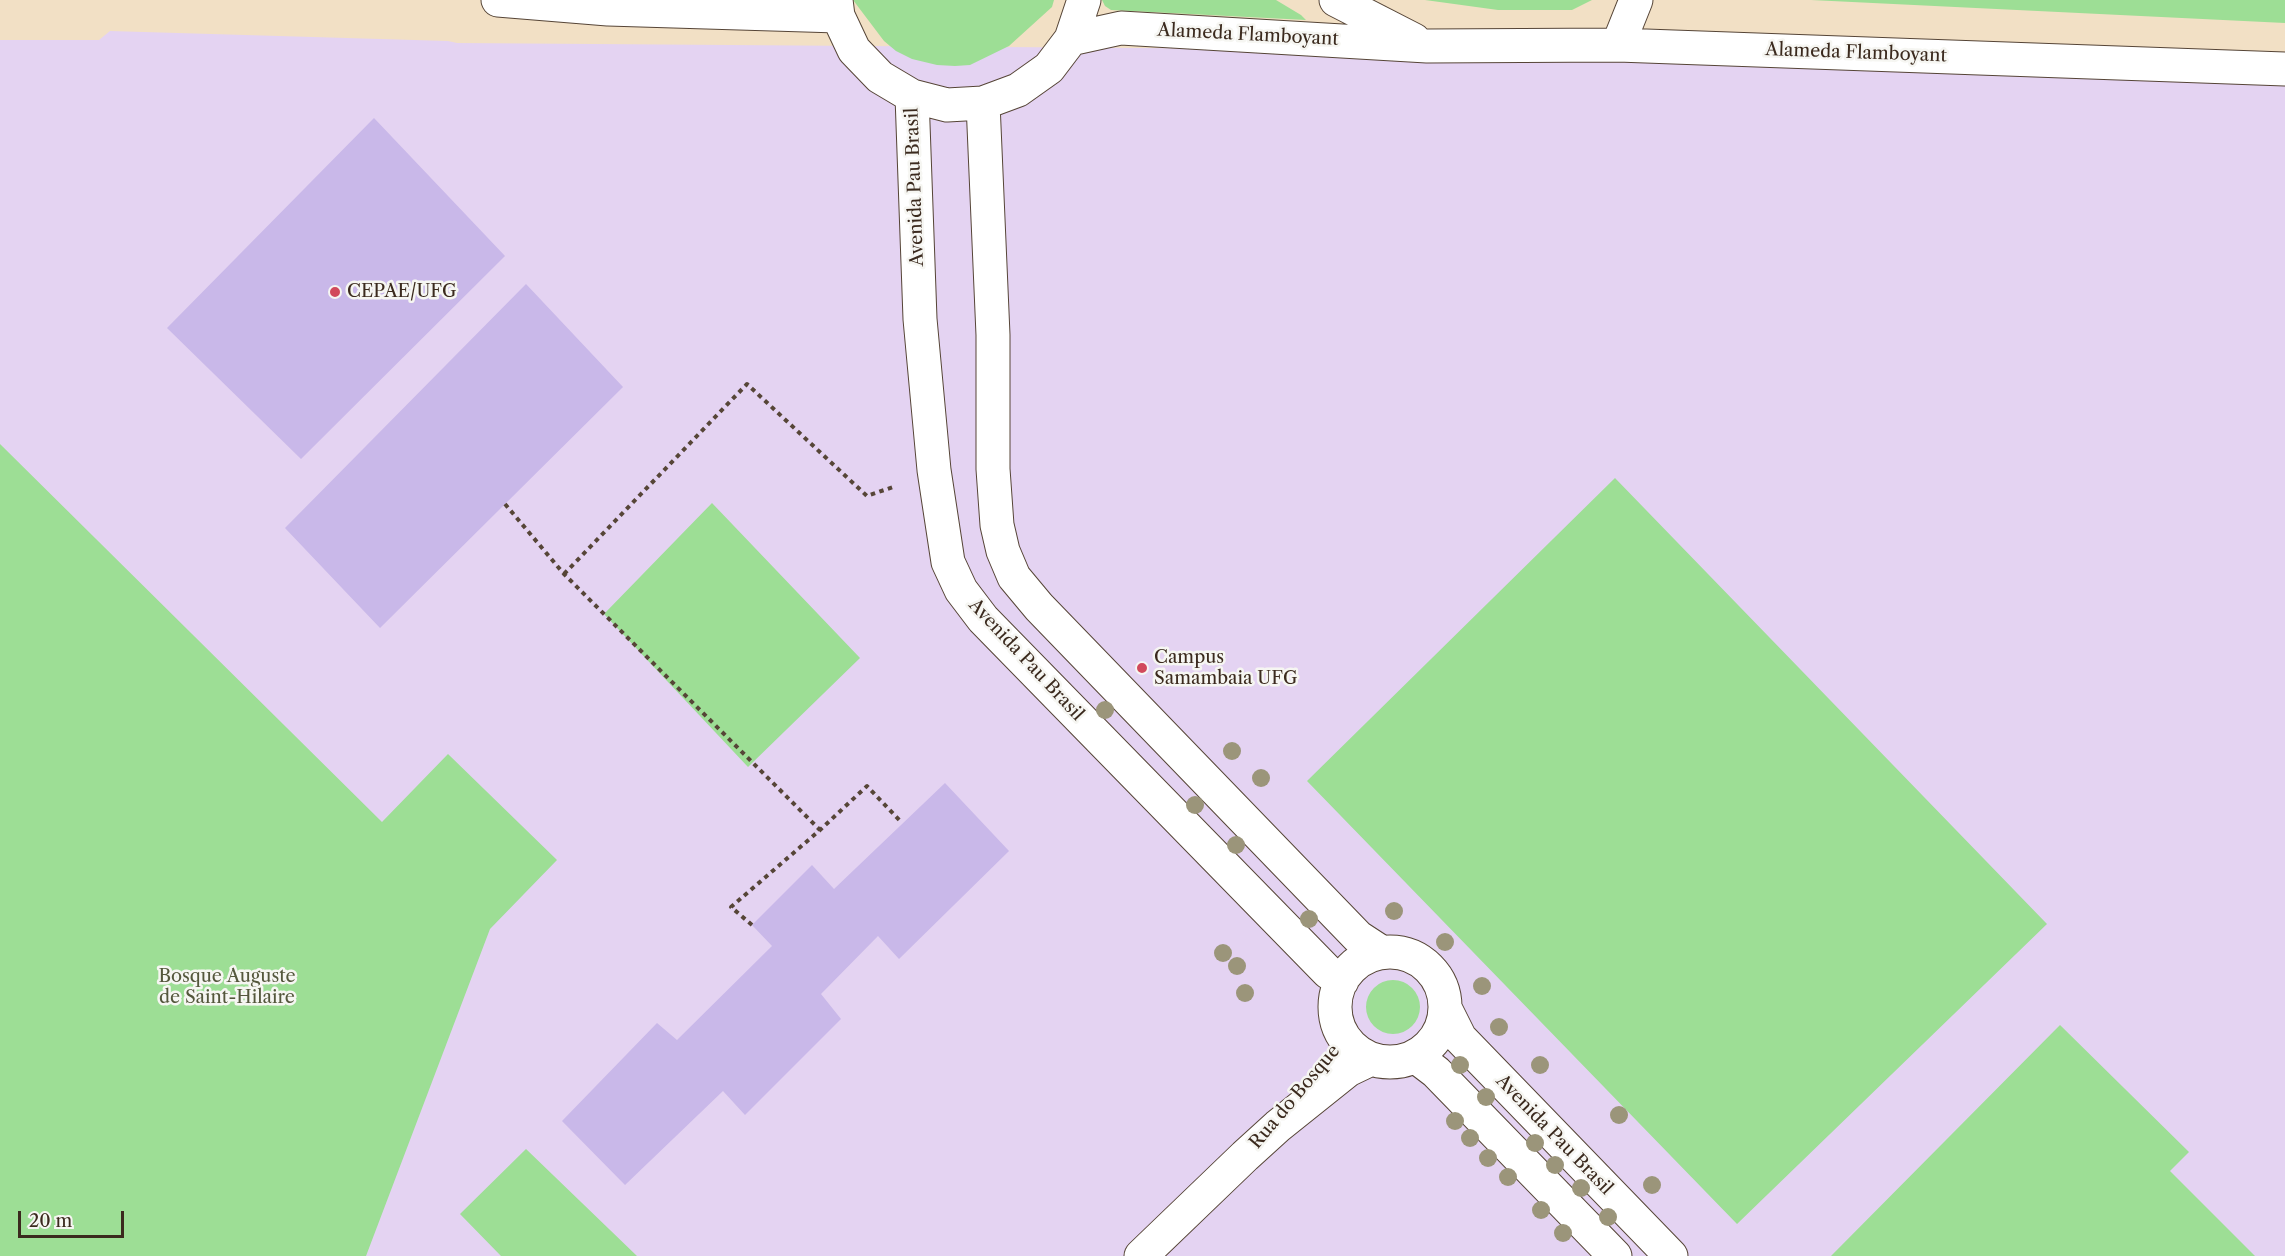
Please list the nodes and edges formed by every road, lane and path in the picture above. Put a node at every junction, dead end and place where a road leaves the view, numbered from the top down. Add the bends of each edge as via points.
1 (498, 0) edge
2 (1084, 0) edge
3 (1336, 0) edge
4 (1636, 0) edge
5 (837, 8) edge
6 (1071, 39) junction
7 (1618, 45) junction
8 (1427, 46) junction
9 (2285, 69) edge
10 (912, 96) junction
11 (983, 103) junction
12 (893, 487) dead end
13 (505, 504) dead end
14 (564, 574) junction
15 (902, 823) dead end
16 (820, 830) junction
17 (752, 926) dead end
18 (1381, 952) junction
19 (1342, 981) junction
20 (1445, 1008) junction
21 (1344, 1037) junction
22 (1414, 1056) junction
23 (1371, 1059) junction
24 (1245, 1156) junction
25 (1600, 1251) edge
26 (1141, 1256) edge
27 (1671, 1256) edge

1 - 5 street via 608,9
2 - 6 street
3 - 8 street, Alameda Flamboyant
4 - 7 street
5 - 10 street via 854,50 880,77
6 - 8 street, Alameda Flamboyant via 1121,28
6 - 11 street via 1041,74 1018,90
7 - 8 street, Alameda Flamboyant
7 - 9 street, Alameda Flamboyant
10 - 11 street via 947,105
10 - 19 street, Avenida Pau Brasil via 920,320 933,458 948,562 961,590 983,620 1320,964
11 - 18 street via 993,335 993,469 1003,551 1014,577 1358,937
12 - 14 path via 867,496 747,384
13 - 14 path
14 - 16 path
15 - 16 path via 867,786
16 - 17 path via 731,907
18 - 19 street via 1351,968
18 - 20 street via 1412,956 1426,965 1437,978
19 - 21 street via 1335,1014
20 - 22 street via 1436,1036
20 - 27 street, Avenida Pau Brasil via 1460,1038
21 - 23 street
21 - 24 street, Rua do Bosque via 1338,1050 1298,1088
22 - 23 street via 1389,1062
22 - 25 street via 1436,1072
23 - 24 street, Rua do Bosque via 1348,1070
24 - 26 street, Rua do Bosque

